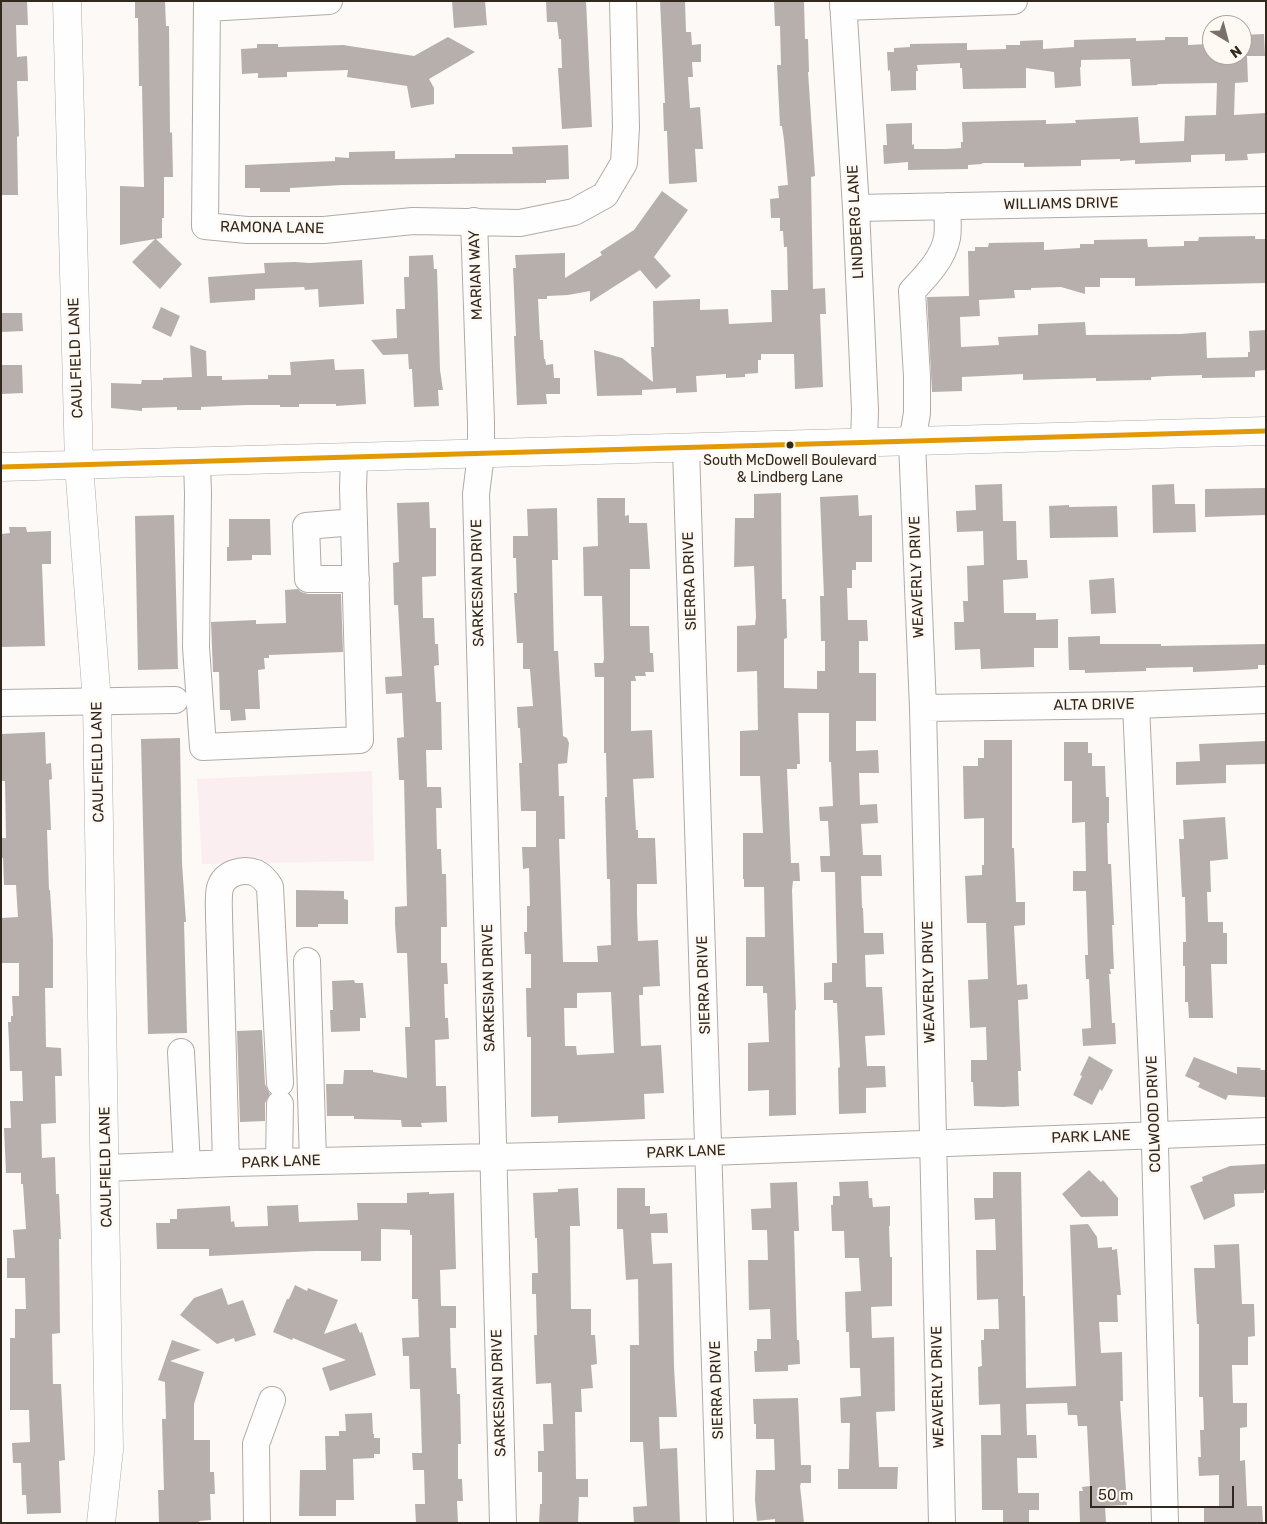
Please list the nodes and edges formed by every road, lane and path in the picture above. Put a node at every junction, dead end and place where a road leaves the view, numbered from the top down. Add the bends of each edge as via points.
1 (66, 1) edge
2 (329, 1) edge
3 (623, 1) edge
4 (1014, 1) edge
5 (843, 4) edge
6 (207, 5) edge
7 (1266, 200) edge
8 (947, 206) junction
9 (856, 208) junction
10 (474, 221) junction
11 (1266, 431) edge
12 (912, 442) junction
13 (864, 443) junction
14 (686, 448) junction
15 (481, 454) junction
16 (354, 458) junction
17 (197, 462) junction
18 (79, 465) junction
19 (1, 467) edge
20 (354, 522) junction
21 (356, 579) junction
22 (174, 700) dead end
23 (1266, 700) edge
24 (97, 702) junction
25 (1, 703) edge
26 (1136, 704) junction
27 (923, 708) junction
28 (307, 961) dead end
29 (181, 1052) dead end
30 (1266, 1131) edge
31 (1155, 1134) junction
32 (932, 1143) junction
33 (710, 1152) junction
34 (493, 1157) junction
35 (314, 1161) junction
36 (279, 1162) junction
37 (226, 1163) junction
38 (187, 1165) junction
39 (106, 1168) junction
40 (272, 1400) dead end
41 (101, 1523) edge
42 (257, 1523) edge
43 (503, 1523) edge
44 (720, 1523) edge
45 (942, 1523) edge
46 (1165, 1523) edge

1 - 18 main road, CAULFIELD LANE
2 - 6 street
3 - 10 street, MARIAN WAY via 624,163 605,195 565,214 520,222
4 - 5 street
5 - 9 street, LINDBERG LANE
6 - 10 street, RAMONA LANE via 205,226 247,230 324,230 413,221
7 - 8 street, WILLIAMS DRIVE
8 - 9 street, WILLIAMS DRIVE
8 - 12 street, WEAVERLY DRIVE via 947,238 940,255 912,290 917,413
9 - 13 street, LINDBERG LANE
10 - 15 street, MARIAN WAY
11 - 12 main road
12 - 13 main road
12 - 27 street, WEAVERLY DRIVE
13 - 14 main road
14 - 15 main road
14 - 33 street, SIERRA DRIVE
15 - 16 main road
15 - 34 street, SARKESIAN DRIVE via 476,494
16 - 17 main road
16 - 20 street
17 - 18 main road
17 - 21 street via 196,647 203,747 360,740
18 - 19 main road
18 - 24 main road, CAULFIELD LANE
20 - 21 street
20 - 21 street via 306,526 308,579
22 - 24 street
23 - 26 street, ALTA DRIVE
24 - 25 street
24 - 39 main road, CAULFIELD LANE
26 - 27 street, ALTA DRIVE
26 - 31 street, COLWOOD DRIVE
27 - 32 street, WEAVERLY DRIVE
28 - 35 street
29 - 38 street
30 - 31 street, PARK LANE
31 - 32 street, PARK LANE
31 - 46 street, COLWOOD DRIVE
32 - 33 street, PARK LANE
32 - 45 street, WEAVERLY DRIVE
33 - 34 street, PARK LANE
33 - 44 street, SIERRA DRIVE
34 - 35 street, PARK LANE
34 - 43 street, SARKESIAN DRIVE
35 - 36 street, PARK LANE
36 - 37 street, PARK LANE
36 - 37 street via 280,1094 270,887 257,874 246,872 233,873 220,888
37 - 38 street, PARK LANE
38 - 39 street, PARK LANE
39 - 41 main road, CAULFIELD LANE via 110,1450
40 - 42 street via 256,1444

